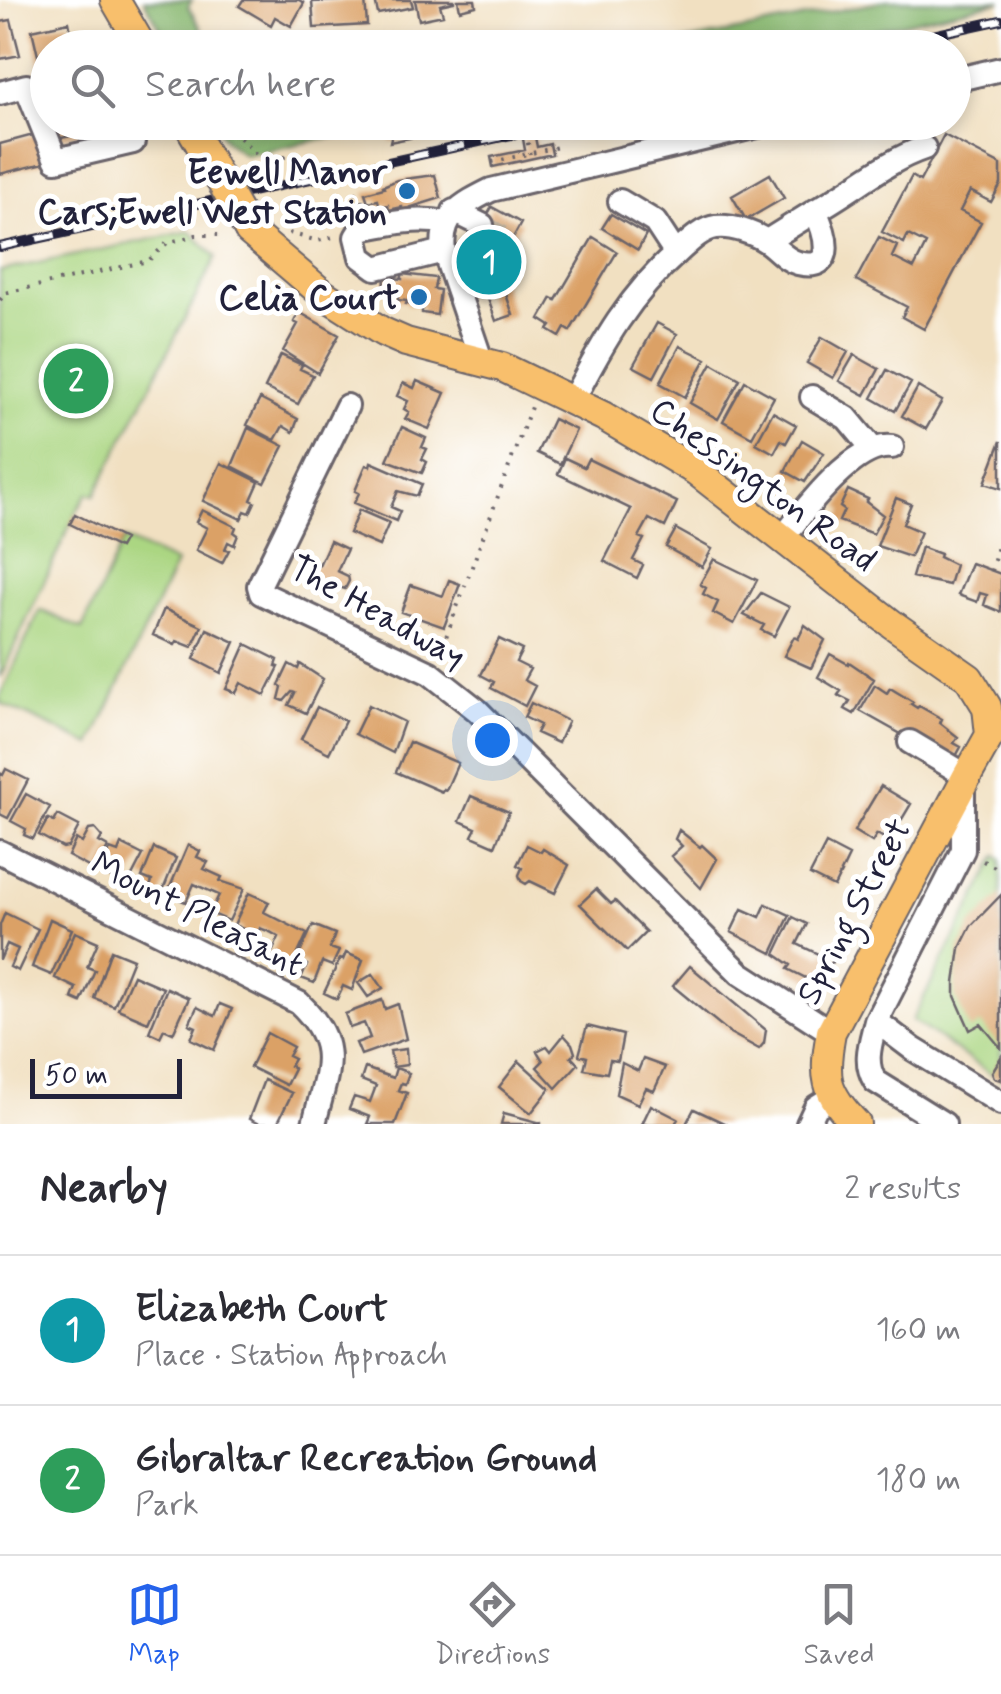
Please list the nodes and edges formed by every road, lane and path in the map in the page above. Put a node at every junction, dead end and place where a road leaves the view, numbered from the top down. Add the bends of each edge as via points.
1 (115, 0) edge
2 (132, 30) edge
3 (1001, 68) edge
4 (971, 76) edge
5 (0, 92) edge
6 (30, 96) edge
7 (48, 140) edge
8 (196, 140) edge
9 (243, 140) edge
10 (527, 140) edge
11 (699, 140) edge
12 (132, 142) dead end
13 (558, 142) dead end
14 (924, 148) dead end
15 (530, 154) junction
16 (286, 157) dead end
17 (492, 162) dead end
18 (620, 201) dead end
19 (815, 211) junction
20 (450, 217) junction
21 (482, 225) tunnel mouth
22 (361, 230) junction
23 (241, 233) junction
24 (294, 234) dead end
25 (766, 242) junction
26 (444, 251) junction
27 (676, 254) junction
28 (2, 296) edge
29 (482, 360) junction
30 (561, 395) junction
31 (812, 396) dead end
32 (348, 406) dead end
33 (783, 538) junction
34 (1000, 539) edge
35 (991, 571) dead end
36 (430, 673) junction
37 (969, 678) junction
38 (1001, 684) edge
39 (996, 729) edge
40 (910, 742) dead end
41 (965, 780) junction
42 (0, 852) edge
43 (876, 1020) junction
44 (831, 1032) junction
45 (832, 1097) junction
46 (1001, 1104) edge
47 (314, 1124) edge
48 (808, 1124) edge
49 (856, 1124) edge
50 (944, 1124) edge

1 - 2 main road
3 - 4 street
5 - 6 street via 26,86
7 - 12 street via 56,160
8 - 23 main road, Chessington Road, bridge
9 - 16 path via 260,158
10 - 15 path, bridge
11 - 20 street via 491,190
13 - 15 path
14 - 19 street via 899,156
15 - 17 path
18 - 27 street via 656,222
19 - 25 street
19 - 25 street via 827,234 822,258 798,264
20 - 21 street
20 - 22 street
20 - 26 street
22 - 24 path via 318,241
22 - 26 street via 356,246 376,268
23 - 28 path via 196,235 167,243 148,261
23 - 29 main road, Chessington Road via 384,332
25 - 27 street via 714,227
26 - 29 street
27 - 30 street via 632,298
29 - 30 main road, Chessington Road
30 - 33 main road, Chessington Road via 696,471
30 - 36 path via 543,407 532,403
31 - 33 street via 882,448 819,492
32 - 36 street, The Headway via 261,593
33 - 37 main road, Chessington Road
34 - 35 path
36 - 44 street, The Headway via 477,710 740,973
37 - 38 main road, Chessington Road
37 - 39 main road
39 - 41 main road, Spring Street
40 - 41 street
41 - 43 street via 963,850
41 - 44 main road, Spring Street
42 - 47 street, Mount Pleasant via 299,1004 328,1047 330,1067
43 - 46 street
43 - 50 street via 868,1050 875,1082
44 - 45 main road, Spring Street via 826,1079
45 - 48 street via 816,1107
45 - 49 main road

